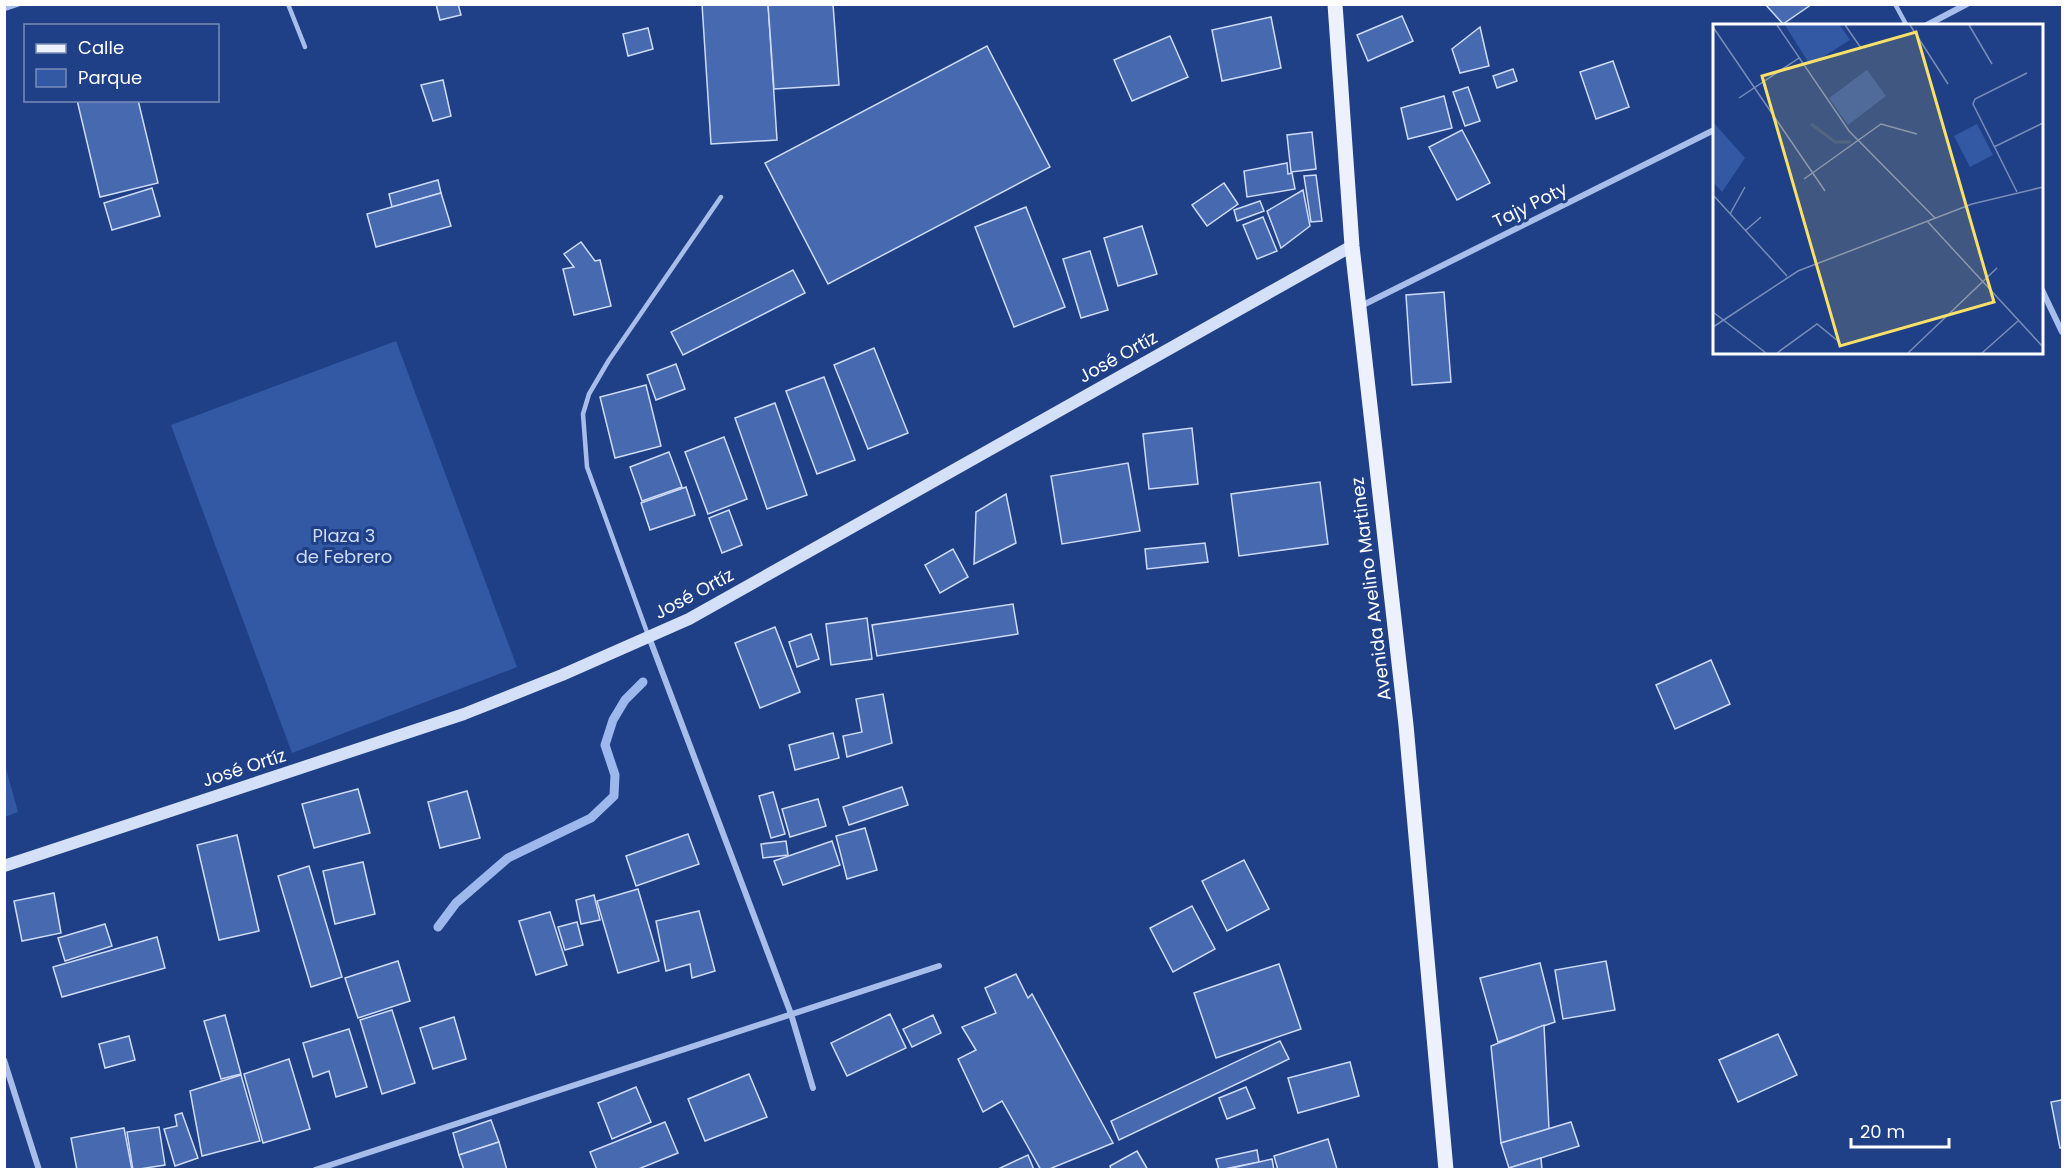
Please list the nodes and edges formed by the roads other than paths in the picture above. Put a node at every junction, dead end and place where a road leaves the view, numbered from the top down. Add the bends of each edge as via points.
1 (19, 4) edge
2 (288, 4) edge
3 (1335, 4) edge
4 (1895, 4) edge
5 (1967, 4) edge
6 (4, 9) edge
7 (1906, 24) edge
8 (1929, 24) edge
9 (305, 47) dead end
10 (1713, 130) edge
11 (722, 197) dead end
12 (1352, 246) junction
13 (2043, 292) edge
14 (1358, 307) junction
15 (2062, 332) edge
16 (649, 637) junction
17 (4, 866) edge
18 (939, 966) dead end
19 (791, 1014) junction
20 (4, 1060) edge
21 (813, 1088) dead end
22 (39, 1170) edge
23 (315, 1170) edge
24 (1446, 1170) edge

1 - 6 lane
2 - 9 lane
3 - 12 main road, Avenida Avelino Martinez
4 - 7 lane
5 - 8 street
10 - 14 street, Tajy Poty
11 - 16 lane via 609,360 589,394 583,414 587,467
12 - 14 main road, Avenida Avelino Martinez
12 - 16 street, José Ortíz via 689,619
13 - 15 street
14 - 24 main road, Avenida Avelino Martinez via 1406,725
16 - 17 street, José Ortíz via 464,714
16 - 19 street
18 - 19 street
19 - 21 street
19 - 23 street
20 - 22 street

